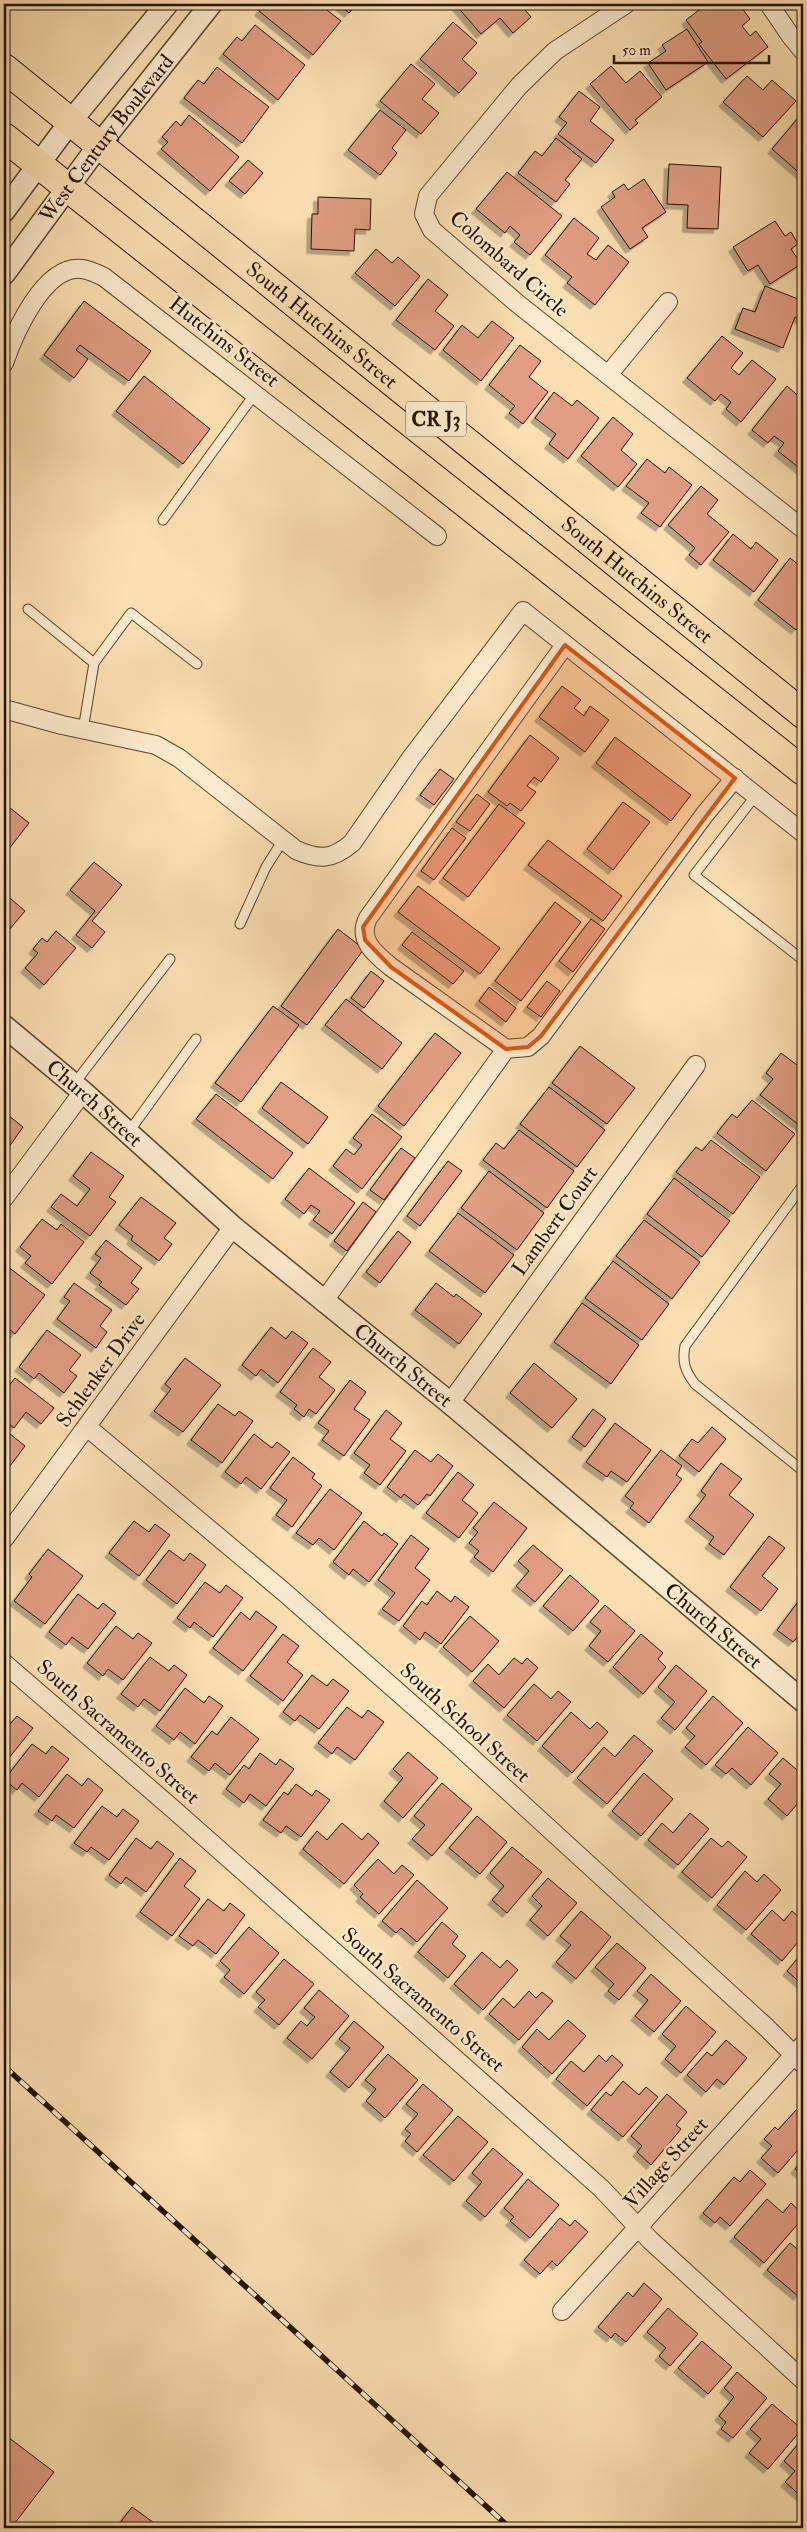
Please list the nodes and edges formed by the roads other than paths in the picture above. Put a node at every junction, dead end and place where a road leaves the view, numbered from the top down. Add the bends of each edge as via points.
1 (167, 4) edge
2 (211, 4) edge
3 (626, 4) edge
4 (769, 4) edge
5 (803, 51) edge
6 (4, 68) edge
7 (70, 122) junction
8 (4, 136) edge
9 (99, 145) junction
10 (39, 164) junction
11 (67, 187) junction
12 (4, 211) edge
13 (4, 274) edge
14 (668, 302) dead end
15 (4, 362) edge
16 (608, 375) junction
17 (254, 395) junction
18 (162, 520) dead end
19 (803, 529) edge
20 (437, 536) dead end
21 (28, 609) dead end
22 (565, 645) junction
23 (94, 663) junction
24 (197, 664) dead end
25 (4, 709) edge
26 (803, 714) edge
27 (83, 730) junction
28 (803, 771) edge
29 (734, 778) junction
30 (756, 795) junction
31 (803, 833) edge
32 (283, 840) junction
33 (240, 924) dead end
34 (170, 959) dead end
35 (803, 960) edge
36 (4, 1026) edge
37 (196, 1039) dead end
38 (506, 1049) junction
39 (696, 1065) dead end
40 (78, 1088) junction
41 (128, 1133) junction
42 (803, 1186) edge
43 (4, 1198) edge
44 (234, 1228) junction
45 (323, 1302) junction
46 (450, 1403) junction
47 (87, 1427) junction
48 (803, 1471) edge
49 (4, 1539) edge
50 (4, 1663) edge
51 (803, 1701) edge
52 (800, 2055) edge
53 (638, 2227) junction
54 (562, 2311) dead end
55 (803, 2380) edge

1 - 7 street, West Century Boulevard
2 - 9 street, West Century Boulevard
3 - 16 street, Colombard Circle via 555,51 519,86 428,196 424,214 432,230
4 - 5 street
6 - 7 main road, South Hutchins Street / CR J3
7 - 9 main road, South Hutchins Street / CR J3
7 - 10 street, West Century Boulevard
8 - 10 main road, CR J3
9 - 11 street, West Century Boulevard
9 - 26 main road, South Hutchins Street / CR J3
10 - 11 main road, CR J3
10 - 12 street, West Century Boulevard
11 - 13 street, West Century Boulevard
11 - 28 main road, CR J3
14 - 16 street
15 - 17 street, Hutchins Street via 15,331 48,283 69,270 82,269 104,277
16 - 19 street, Colombard Circle
17 - 18 lane
17 - 20 street, Hutchins Street
21 - 23 lane
22 - 29 street
22 - 32 street via 523,611 411,758 352,843 339,854 314,858
22 - 38 street via 363,927 365,940 391,968
23 - 24 lane via 131,612
23 - 27 lane
25 - 27 street
27 - 32 street via 156,745 179,758
29 - 30 street
29 - 38 street via 540,1036 528,1046
30 - 31 street
30 - 35 lane via 694,875
32 - 33 lane via 266,867
34 - 40 lane
36 - 40 street, Church Street
37 - 41 lane
38 - 45 street
39 - 46 street, Lambert Court
40 - 41 street, Church Street
40 - 43 street
41 - 44 street, Church Street
42 - 48 lane via 685,1346 682,1360 696,1384
44 - 45 street, Church Street
44 - 47 street, Schlenker Drive
45 - 46 street, Church Street
46 - 51 street, Church Street
47 - 49 street, Schlenker Drive
47 - 52 street, South School Street via 284,1592 434,1724
50 - 53 street, South Sacramento Street via 586,2175
52 - 53 street, Village Street
53 - 54 street, Village Street
53 - 55 street, South Sacramento Street

